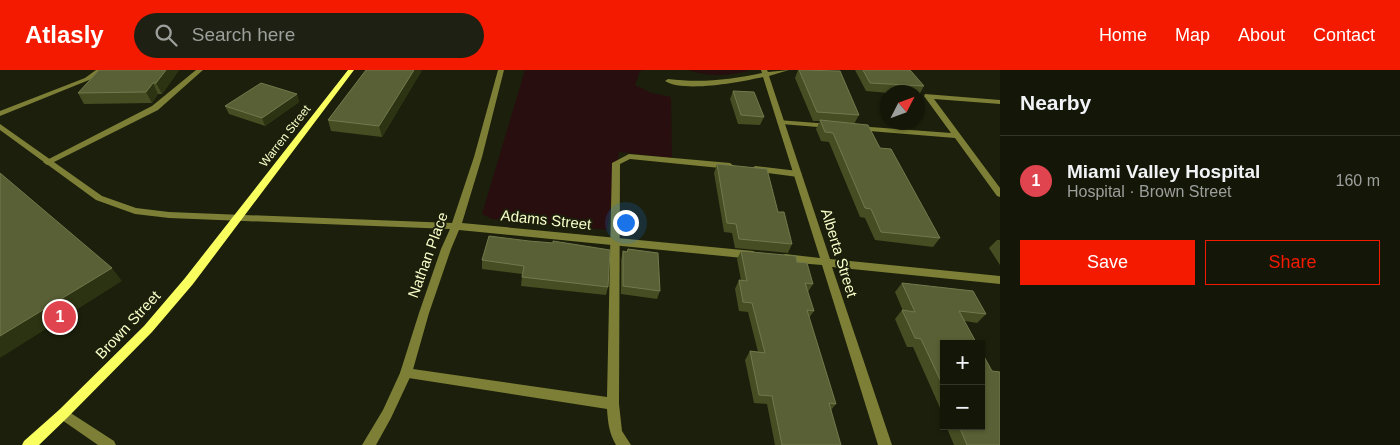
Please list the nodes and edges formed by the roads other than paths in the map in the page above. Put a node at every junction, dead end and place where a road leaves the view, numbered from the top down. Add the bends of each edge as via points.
1 (101, 70) edge
2 (200, 70) edge
3 (351, 70) edge
4 (501, 70) edge
5 (786, 70) edge
6 (765, 72) edge
7 (668, 81) dead end
8 (1000, 102) edge
9 (0, 114) edge
10 (781, 122) junction
11 (0, 126) edge
12 (834, 127) edge
13 (844, 127) edge
14 (957, 136) junction
15 (47, 162) junction
16 (739, 167) edge
17 (749, 168) edge
18 (798, 174) junction
19 (1000, 194) edge
20 (238, 216) junction
21 (456, 226) junction
22 (616, 242) junction
23 (825, 262) junction
24 (1000, 280) edge
25 (406, 373) junction
26 (613, 404) junction
27 (63, 414) junction
28 (621, 443) edge
29 (29, 445) edge
30 (109, 445) edge
31 (369, 445) edge
32 (885, 445) edge

1 - 9 street
2 - 15 street via 155,108
3 - 20 street, Warren Street
4 - 21 street, Nathan Place
5 - 6 street
6 - 7 street via 703,84
6 - 10 street, Alberta Street
8 - 14 street via 928,96
10 - 12 street
10 - 18 street, Alberta Street
11 - 15 street, Adams Street
13 - 14 street
14 - 19 street
15 - 20 street, Adams Street via 99,198 135,211
16 - 22 street via 629,156 616,163
17 - 18 street
18 - 23 street, Alberta Street
20 - 21 street, Adams Street
20 - 27 street, Brown Street via 148,329
21 - 22 street, Adams Street
21 - 25 street, Nathan Place
22 - 23 street, Adams Street
22 - 26 street
23 - 24 street, Adams Street
23 - 32 street, Alberta Street
25 - 26 street
25 - 31 street, Nathan Place
26 - 28 street via 616,433
27 - 29 street, Brown Street
27 - 30 street

